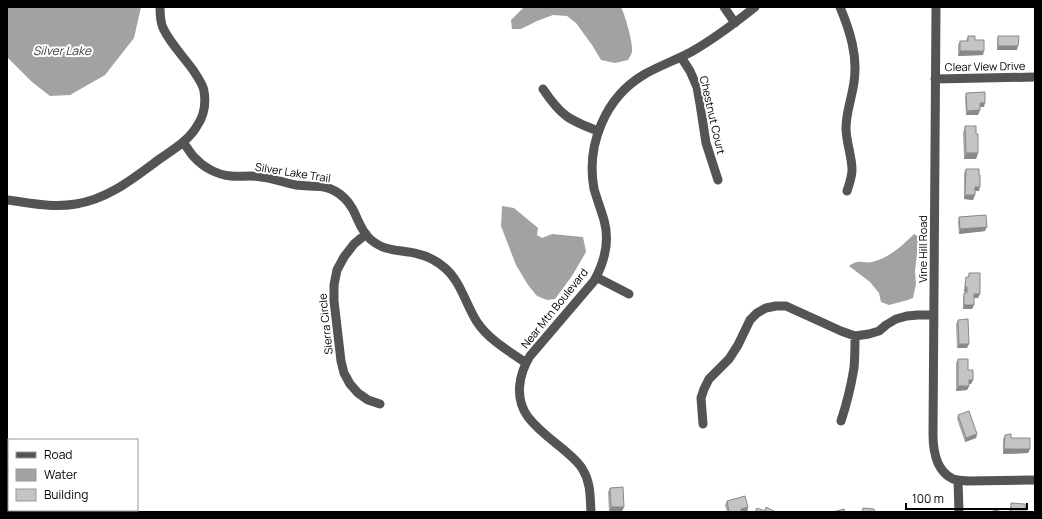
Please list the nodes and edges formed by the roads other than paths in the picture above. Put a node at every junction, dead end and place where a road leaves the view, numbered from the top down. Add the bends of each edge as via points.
1 (160, 7) edge
2 (724, 7) edge
3 (755, 7) edge
4 (840, 7) edge
5 (936, 7) edge
6 (735, 23) junction
7 (681, 57) junction
8 (1035, 77) edge
9 (935, 79) junction
10 (543, 89) dead end
11 (598, 131) junction
12 (184, 142) junction
13 (718, 180) dead end
14 (847, 191) dead end
15 (7, 200) edge
16 (366, 234) junction
17 (596, 277) junction
18 (629, 294) dead end
19 (934, 315) junction
20 (855, 336) junction
21 (526, 363) junction
22 (380, 404) dead end
23 (842, 421) dead end
24 (703, 424) dead end
25 (958, 480) junction
26 (1035, 480) edge
27 (591, 512) edge
28 (958, 512) edge

1 - 12 street via 160,16 168,37 204,89 203,114 197,127
2 - 6 street
3 - 6 street, Near Mtn Boulevard
4 - 14 street via 852,42 855,62 854,82 846,118 846,136 852,162
5 - 9 street, Vine Hill Road
6 - 7 street, Near Mtn Boulevard
7 - 11 street, Near Mtn Boulevard via 643,75 628,86 605,115
7 - 13 street, Chestnut Court via 697,87 706,143
8 - 9 street, Clear View Drive
9 - 19 street, Vine Hill Road
10 - 11 street via 570,120
11 - 17 street, Near Mtn Boulevard via 592,170 594,189 605,222 606,253
12 - 15 street via 114,191 95,199 56,206
12 - 16 street, Silver Lake Trail via 193,156 215,172 229,176 261,176 334,191 345,198 352,207
16 - 21 street, Silver Lake Trail via 380,246 419,254 445,268 455,279 478,324
16 - 22 street, Sierra Circle via 354,244 337,270 334,301 344,373 358,393
17 - 18 street
17 - 21 street, Near Mtn Boulevard
19 - 20 street via 907,316 886,324 879,331
19 - 25 street, Vine Hill Road via 933,448 941,469 952,479
20 - 23 street via 852,381
20 - 24 street via 786,306 766,308 750,320 729,359 704,389 701,398
21 - 27 street, Near Mtn Boulevard via 520,380 522,405 536,426 583,469 588,480
25 - 26 street
25 - 28 street

